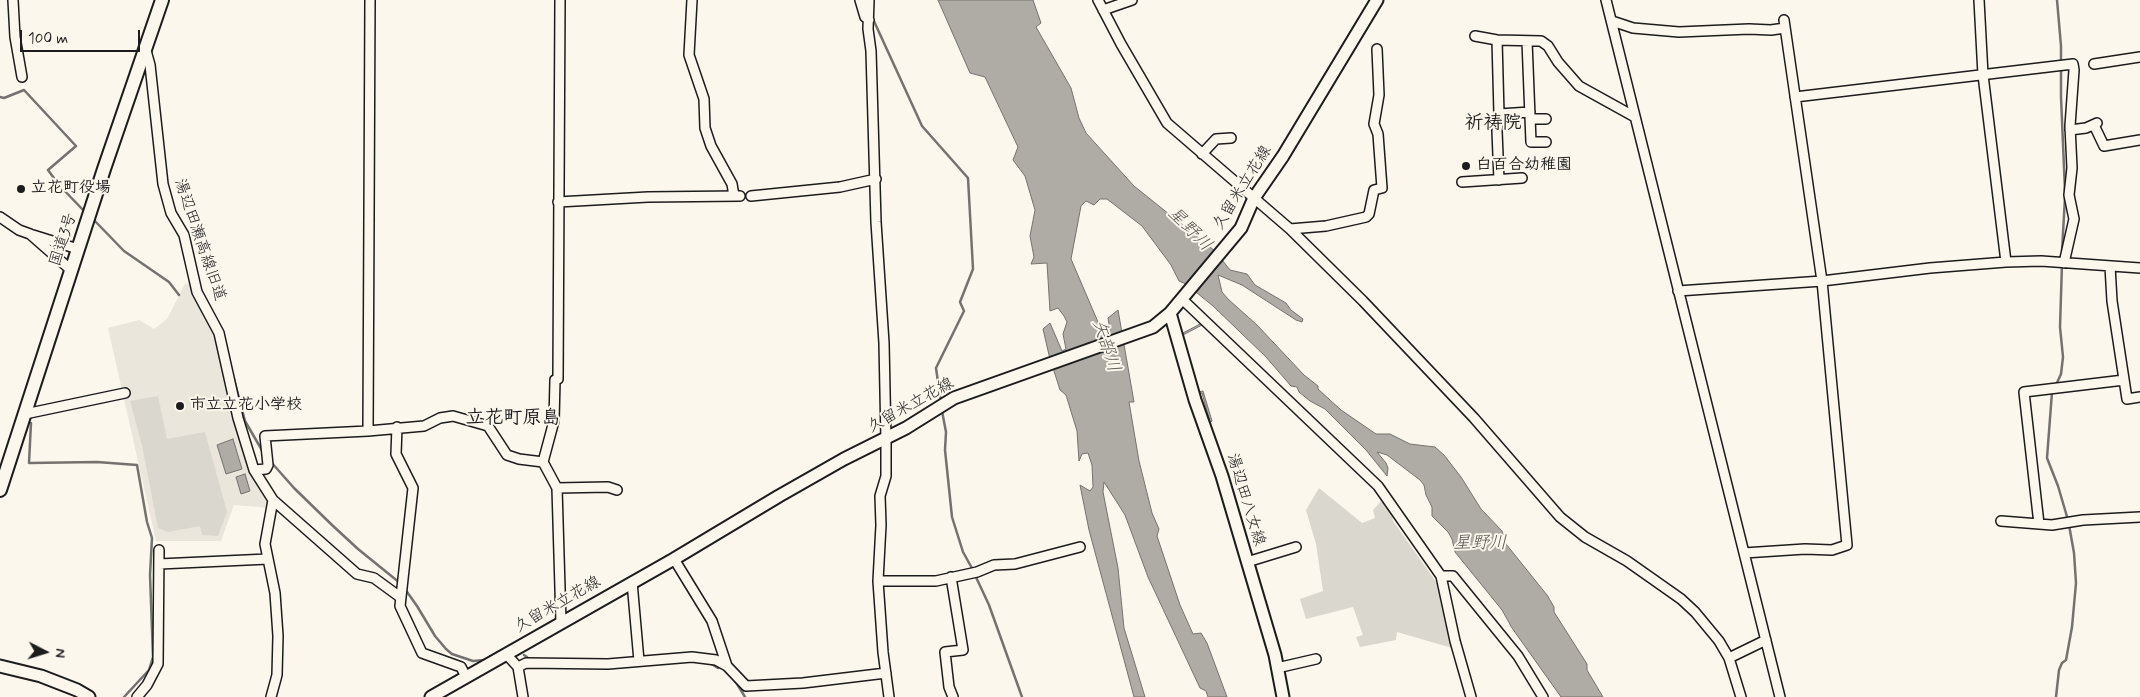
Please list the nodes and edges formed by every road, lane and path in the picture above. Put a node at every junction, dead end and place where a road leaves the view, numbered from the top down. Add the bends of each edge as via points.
1 (13, 0) edge
2 (162, 0) edge
3 (370, 0) edge
4 (560, 0) edge
5 (692, 0) edge
6 (860, 0) edge
7 (869, 0) edge
8 (1098, 0) edge
9 (1132, 0) edge
10 (1377, 0) edge
11 (1606, 0) edge
12 (1979, 0) edge
13 (1103, 10) junction
14 (870, 21) junction
15 (1612, 21) junction
16 (1475, 36) dead end
17 (1497, 40) junction
18 (1527, 41) junction
19 (145, 47) junction
20 (1376, 49) dead end
21 (2140, 57) edge
22 (2094, 64) dead end
23 (1983, 75) junction
24 (22, 77) dead end
25 (1796, 97) junction
26 (1499, 114) junction
27 (1530, 116) junction
28 (1636, 117) junction
29 (1546, 119) dead end
30 (2070, 130) junction
31 (1231, 138) dead end
32 (2140, 140) edge
33 (1546, 142) dead end
34 (1202, 154) junction
35 (1522, 178) dead end
36 (876, 179) junction
37 (1499, 180) junction
38 (1462, 182) dead end
39 (751, 196) dead end
40 (1254, 198) junction
41 (558, 202) junction
42 (0, 217) edge
43 (1290, 229) junction
44 (30, 234) junction
45 (78, 249) junction
46 (2006, 262) junction
47 (2064, 263) junction
48 (2110, 266) junction
49 (2140, 268) edge
50 (71, 270) junction
51 (1822, 281) junction
52 (1678, 291) junction
53 (1183, 297) junction
54 (1170, 313) junction
55 (2124, 380) junction
56 (125, 393) dead end
57 (2140, 397) edge
58 (25, 414) junction
59 (397, 427) junction
60 (368, 432) junction
61 (886, 440) junction
62 (543, 462) junction
63 (254, 470) junction
64 (557, 488) junction
65 (0, 490) edge
66 (617, 490) dead end
67 (273, 500) junction
68 (2140, 517) edge
69 (2001, 521) dead end
70 (2039, 524) junction
71 (1080, 547) dead end
72 (1296, 547) dead end
73 (159, 550) dead end
74 (1744, 553) junction
75 (268, 559) junction
76 (674, 559) junction
77 (1247, 562) junction
78 (159, 564) junction
79 (1441, 576) junction
80 (951, 577) junction
81 (878, 581) junction
82 (632, 582) junction
83 (400, 598) junction
84 (561, 622) junction
85 (1766, 640) junction
86 (506, 654) junction
87 (1729, 658) junction
88 (1316, 659) dead end
89 (639, 661) junction
90 (0, 666) edge
91 (727, 666) junction
92 (518, 667) junction
93 (1278, 668) junction
94 (886, 673) junction
95 (466, 677) junction
96 (89, 697) edge
97 (136, 697) edge
98 (271, 697) edge
99 (431, 697) edge
100 (523, 697) edge
101 (889, 697) edge
102 (953, 697) edge
103 (1283, 697) edge
104 (1472, 697) edge
105 (1543, 697) edge
106 (1741, 697) edge
107 (1780, 697) edge

1 - 24 street
2 - 19 highway, 国道3号
3 - 60 street
4 - 41 street
5 - 41 street via 689,55 704,99 705,128 737,196 648,196
6 - 14 street via 865,17
7 - 14 street
8 - 13 street
9 - 13 street
10 - 40 main road, 久留米立花線
11 - 15 street
12 - 23 street
13 - 34 street via 1167,123
14 - 36 street
15 - 25 street via 1633,28 1679,32 1771,30 1784,24
15 - 28 street
16 - 17 street
17 - 18 street
17 - 26 street
18 - 27 street
18 - 28 street via 1541,41 1580,86
19 - 45 highway, 国道3号
19 - 63 street, 湯辺田瀬高線旧道 via 150,65 162,184 171,213 184,235 197,292 219,333 238,418
20 - 43 street via 1379,95 1374,124 1378,134 1382,188 1374,190 1366,216 1326,226
21 - 22 street
23 - 25 street
23 - 30 street via 2073,64
23 - 46 street
25 - 51 street
26 - 27 street
26 - 37 street
27 - 29 street
27 - 33 street via 1531,142
28 - 52 street
30 - 32 street via 2095,124 2104,146
30 - 47 street via 2072,168 2069,195 2074,219
31 - 34 street via 1216,139
34 - 40 street
35 - 37 street
36 - 39 street via 840,187
36 - 61 street
37 - 38 street
40 - 43 street
40 - 53 main road, 久留米立花線 via 1241,228
41 - 62 street via 558,379 555,380 554,420
42 - 44 street
43 - 87 street via 1431,371 1560,517 1585,538 1626,561 1680,599 1713,633
44 - 45 street
44 - 50 street
45 - 50 highway, 国道3号
46 - 47 street
46 - 51 street
47 - 48 street
48 - 49 street
48 - 55 street
50 - 58 highway, 国道3号
51 - 52 street
51 - 74 street via 1847,545 1832,550
52 - 74 street
53 - 54 main road, 久留米立花線
53 - 79 street via 1378,486
54 - 61 main road, 久留米立花線 via 1152,327 1131,336 954,398
54 - 77 main road, 湯辺田八女線
55 - 57 street via 2127,399
55 - 70 street via 2024,392
56 - 58 street
58 - 65 highway, 国道3号
59 - 60 street
59 - 62 street via 424,426 440,418 463,417 488,426 507,455
59 - 83 street via 396,454 412,488
60 - 63 street via 265,436 266,469
61 - 76 main road, 久留米立花線 via 844,459
61 - 81 street via 886,476 880,496
62 - 64 street
63 - 67 street, 湯辺田瀬高線旧道
64 - 66 street via 608,487
64 - 84 street
67 - 75 street via 265,536
67 - 83 street, 湯辺田瀬高線旧道 via 357,574 374,578
68 - 70 street
69 - 70 street
71 - 80 street
72 - 77 street
73 - 78 street
74 - 85 street
75 - 78 street
75 - 98 street via 275,593 278,636 277,675
76 - 82 main road, 久留米立花線
76 - 91 street via 712,620
77 - 93 main road, 湯辺田八女線
78 - 97 street via 158,664 148,685
79 - 104 street via 1455,641
79 - 105 street via 1453,576 1518,656
80 - 81 street via 936,581
80 - 102 street via 963,650 945,652
81 - 94 street
82 - 84 main road, 久留米立花線
82 - 89 street
83 - 95 street via 400,606 422,653 461,667
84 - 86 main road, 久留米立花線
85 - 87 street
85 - 107 street
86 - 92 street
86 - 95 main road, 久留米立花線
87 - 106 street
88 - 93 street
89 - 91 street via 700,657
89 - 92 street via 526,663
90 - 96 main road via 41,676
91 - 94 street via 746,686
92 - 100 street
93 - 103 main road, 湯辺田八女線
94 - 101 street
95 - 99 main road, 久留米立花線

